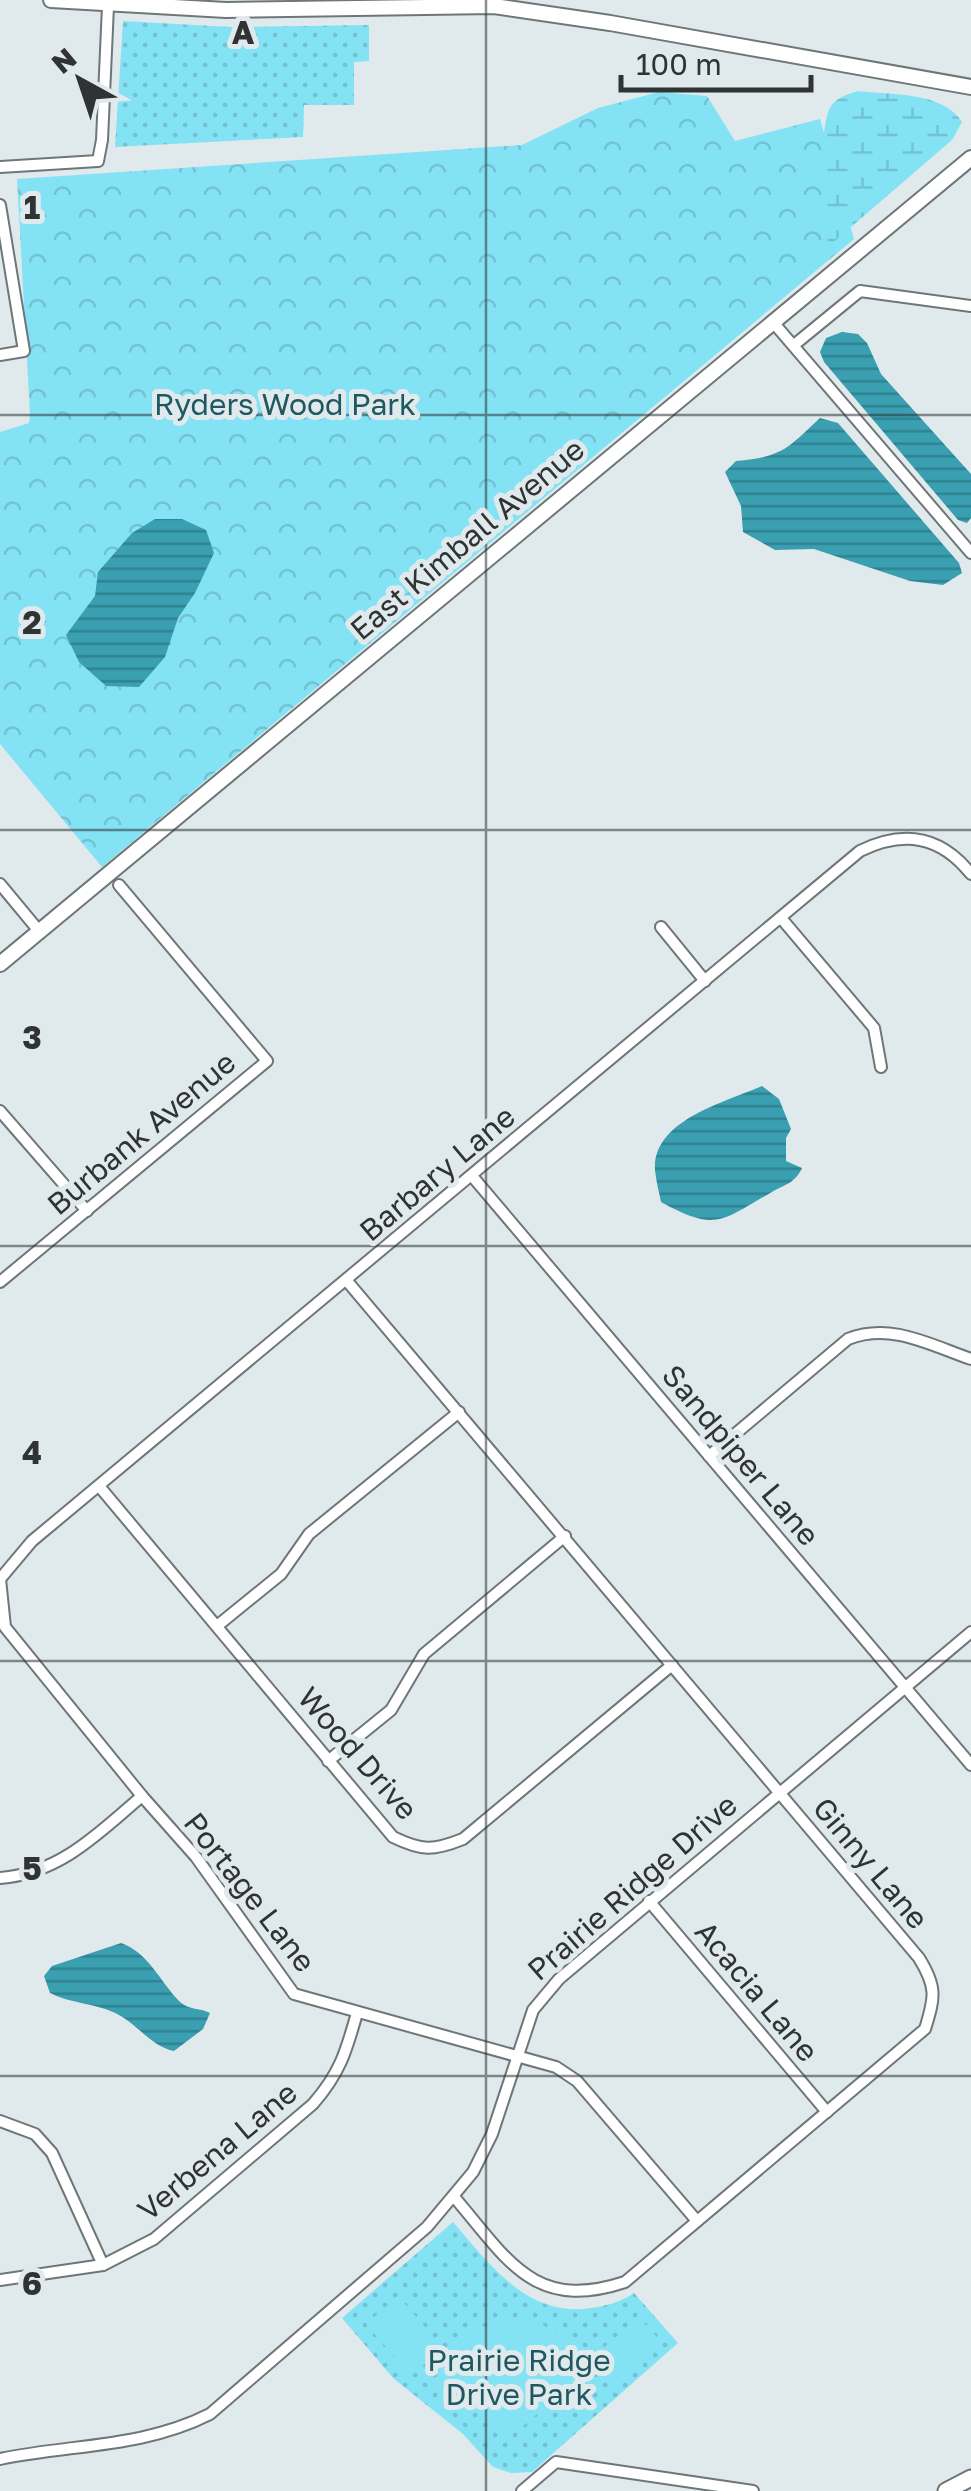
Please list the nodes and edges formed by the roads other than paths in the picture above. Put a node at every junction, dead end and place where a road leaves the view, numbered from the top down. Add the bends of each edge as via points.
1 (51, 0) edge
2 (108, 6) junction
3 (971, 87) edge
4 (971, 158) edge
5 (0, 167) edge
6 (0, 205) edge
7 (971, 306) edge
8 (772, 321) junction
9 (794, 345) junction
10 (0, 355) edge
11 (971, 552) edge
12 (971, 874) edge
13 (0, 884) edge
14 (119, 885) dead end
15 (781, 918) junction
16 (660, 927) dead end
17 (40, 931) junction
18 (0, 964) edge
19 (705, 981) junction
20 (880, 1067) dead end
21 (0, 1110) edge
22 (472, 1176) junction
23 (87, 1211) junction
24 (348, 1281) junction
25 (0, 1282) edge
26 (971, 1360) edge
27 (459, 1412) junction
28 (708, 1456) junction
29 (99, 1486) junction
30 (565, 1536) junction
31 (0, 1579) edge
32 (217, 1626) junction
33 (971, 1632) edge
34 (672, 1665) junction
35 (904, 1687) junction
36 (328, 1760) junction
37 (971, 1765) edge
38 (779, 1791) junction
39 (142, 1796) junction
40 (0, 1878) edge
41 (648, 1901) junction
42 (356, 2013) junction
43 (516, 2056) junction
44 (827, 2112) junction
45 (0, 2121) edge
46 (454, 2198) junction
47 (697, 2221) junction
48 (103, 2265) junction
49 (0, 2280) edge
50 (0, 2459) edge
51 (971, 2478) edge
52 (522, 2491) edge
53 (753, 2491) edge
54 (946, 2491) edge

1 - 2 street
2 - 3 street via 494,6
2 - 5 street via 98,160
4 - 8 street, East Kimball Avenue
6 - 10 street via 24,351
7 - 9 street via 860,291
8 - 9 street
8 - 17 street, East Kimball Avenue
9 - 11 street
12 - 15 street, Barbary Lane via 959,859 922,840 882,840
13 - 17 street
14 - 23 street, Burbank Avenue via 266,1060
15 - 19 street, Barbary Lane
15 - 20 street via 874,1028
16 - 19 street
17 - 18 street, East Kimball Avenue
19 - 22 street, Barbary Lane
21 - 23 street
22 - 24 street, Barbary Lane
22 - 28 street, Sandpiper Lane
23 - 25 street, Burbank Avenue
24 - 27 street, Ginny Lane
24 - 29 street, Barbary Lane
26 - 28 street via 894,1332 868,1331 848,1340
27 - 30 street, Ginny Lane
27 - 32 street via 309,1534 281,1574
28 - 35 street, Sandpiper Lane
29 - 31 street, Barbary Lane via 32,1541
29 - 32 street, Wood Drive
30 - 34 street, Ginny Lane
30 - 36 street via 424,1654 391,1710
31 - 39 street, Portage Lane via 5,1627
32 - 36 street, Wood Drive
33 - 35 street, Prairie Ridge Drive
34 - 36 street, Wood Drive via 463,1839 439,1849 415,1848 393,1837
34 - 38 street, Ginny Lane
35 - 37 street, Sandpiper Lane
35 - 38 street, Prairie Ridge Drive
38 - 41 street, Prairie Ridge Drive
38 - 44 street, Ginny Lane via 918,1958 935,1999 924,2029
39 - 40 street via 81,1850 40,1870
39 - 42 street, Portage Lane via 196,1857 294,1994
41 - 43 street, Prairie Ridge Drive via 558,1978 533,2010
41 - 44 street, Acacia Lane
42 - 43 street, Portage Lane
42 - 48 street, Verbena Lane via 344,2061 313,2104 154,2239
43 - 46 street, Prairie Ridge Drive via 492,2134
43 - 47 street, Portage Lane via 577,2081
44 - 47 street, Ginny Lane
45 - 48 street via 35,2134 52,2153
46 - 47 street, Ginny Lane via 514,2266 539,2285 570,2292 625,2282
46 - 50 street, Prairie Ridge Drive via 210,2414 150,2438
48 - 49 street, Verbena Lane
51 - 54 main road
52 - 53 street via 556,2462

